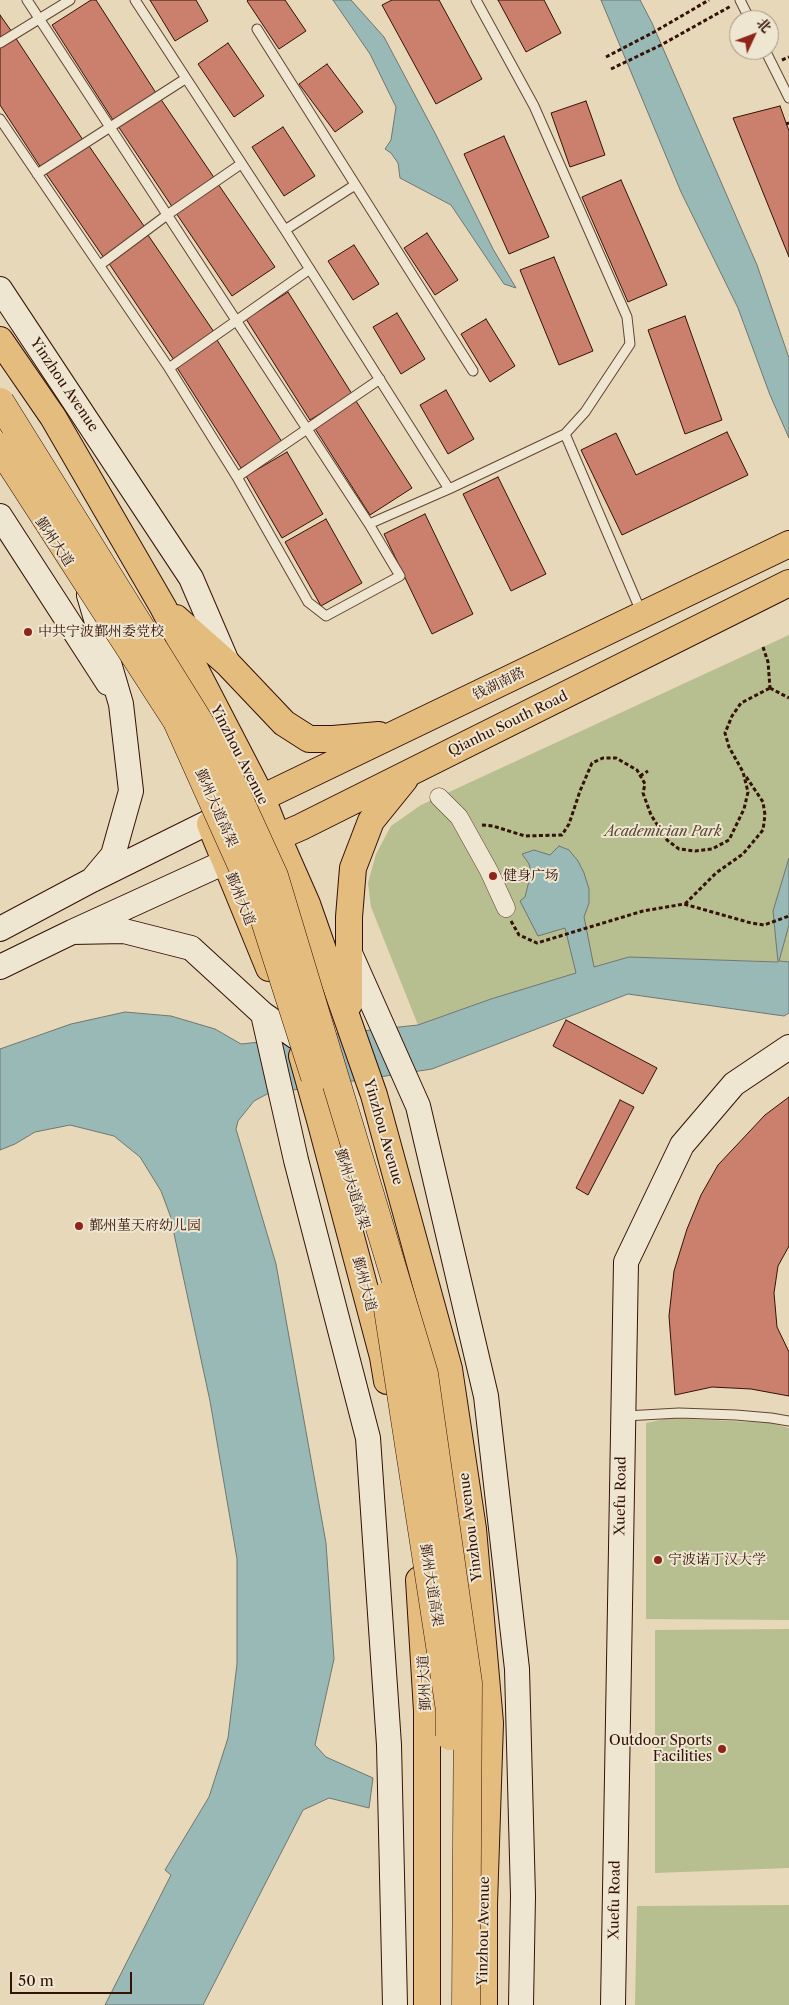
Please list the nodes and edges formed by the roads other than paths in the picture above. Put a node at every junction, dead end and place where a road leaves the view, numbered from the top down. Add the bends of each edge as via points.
1 (26, 0) edge
2 (70, 0) edge
3 (135, 0) edge
4 (476, 0) edge
5 (39, 19) junction
6 (257, 29) dead end
7 (0, 43) edge
8 (770, 60) edge
9 (185, 79) junction
10 (789, 98) edge
11 (0, 119) edge
12 (110, 127) junction
13 (241, 164) junction
14 (37, 174) junction
15 (355, 185) junction
16 (167, 215) junction
17 (285, 230) junction
18 (100, 265) junction
19 (310, 269) junction
20 (0, 289) edge
21 (236, 320) junction
22 (0, 340) edge
23 (169, 368) junction
24 (473, 371) dead end
25 (380, 379) junction
26 (0, 402) edge
27 (307, 429) junction
28 (565, 434) junction
29 (0, 447) edge
30 (0, 461) edge
31 (237, 476) junction
32 (449, 489) junction
33 (0, 516) edge
34 (369, 524) junction
35 (789, 544) edge
36 (789, 583) edge
37 (89, 595) junction
38 (163, 607) junction
39 (643, 614) junction
40 (228, 664) junction
41 (121, 704) junction
42 (397, 733) junction
43 (410, 772) junction
44 (439, 797) dead end
45 (262, 798) junction
46 (209, 822) junction
47 (277, 836) junction
48 (225, 862) junction
49 (92, 880) junction
50 (506, 908) road end
51 (0, 929) edge
52 (72, 932) junction
53 (350, 951) junction
54 (0, 967) edge
55 (263, 1014) junction
56 (349, 1025) junction
57 (296, 1037) junction
58 (789, 1048) edge
59 (623, 1416) junction
60 (789, 1421) edge
61 (395, 2005) edge
62 (427, 2005) edge
63 (450, 2005) edge
64 (466, 2005) edge
65 (484, 2005) edge
66 (521, 2005) edge
67 (613, 2005) edge

1 - 5 lane
2 - 5 lane
3 - 9 lane
4 - 28 lane via 534,106 627,317 630,344 586,412
5 - 7 lane
5 - 12 lane
6 - 15 lane
8 - 10 lane
9 - 12 lane
9 - 13 lane
11 - 14 lane
12 - 14 lane
12 - 16 lane
13 - 16 lane
13 - 17 lane
14 - 18 lane
15 - 17 lane
15 - 24 lane
16 - 18 lane
16 - 21 lane
17 - 19 lane
18 - 23 lane
19 - 21 lane
19 - 25 lane
20 - 40 street, Yinzhou Avenue via 191,578
21 - 23 lane
21 - 27 lane
22 - 38 main road, Yinzhou Avenue via 53,417
23 - 31 lane
25 - 27 lane
25 - 32 lane
26 - 64 highway, Yinzhou Avenue, bridge via 216,749 274,876 424,1374 468,1683
27 - 31 lane
27 - 34 lane
28 - 32 lane
28 - 39 lane
29 - 63 highway, 鄞州大道高架, bridge via 177,722 261,908 385,1294 450,1710
30 - 37 main road, 鄞州大道
31 - 34 lane via 308,602 326,616 400,576
32 - 34 lane
33 - 41 street
35 - 39 main road, 钱湖南路
36 - 43 main road, Qianhu South Road
37 - 41 street
37 - 46 main road, 鄞州大道 via 154,692
38 - 40 main road
38 - 45 main road, Yinzhou Avenue
39 - 42 main road, 钱湖南路
40 - 42 main road via 284,724 309,738
41 - 49 street via 131,791 113,855
42 - 45 main road, 钱湖南路
43 - 47 main road, Qianhu South Road
43 - 53 main road via 371,821 353,868
44 - 50 street via 459,817
45 - 46 main road, 钱湖南路
45 - 47 main road, Yinzhou Avenue
46 - 48 main road, 鄞州大道
46 - 49 street
47 - 48 main road, Qianhu South Road
47 - 56 main road, Yinzhou Avenue via 307,904
48 - 52 street
48 - 57 main road, 鄞州大道
49 - 51 street
52 - 54 street
52 - 55 street via 124,931 191,948
53 - 56 main road
53 - 66 street via 418,1106 486,1396 517,1669 523,1896
55 - 57 street
55 - 61 street via 296,1160 368,1438 389,1745
56 - 65 main road, Yinzhou Avenue via 374,1095 449,1369 473,1530 490,1723
57 - 62 main road, 鄞州大道 via 383,1357 417,1548 427,1711
58 - 59 street, Xuefu Road via 734,1084 682,1145 626,1262
59 - 60 lane via 679,1413
59 - 67 street, Xuefu Road

